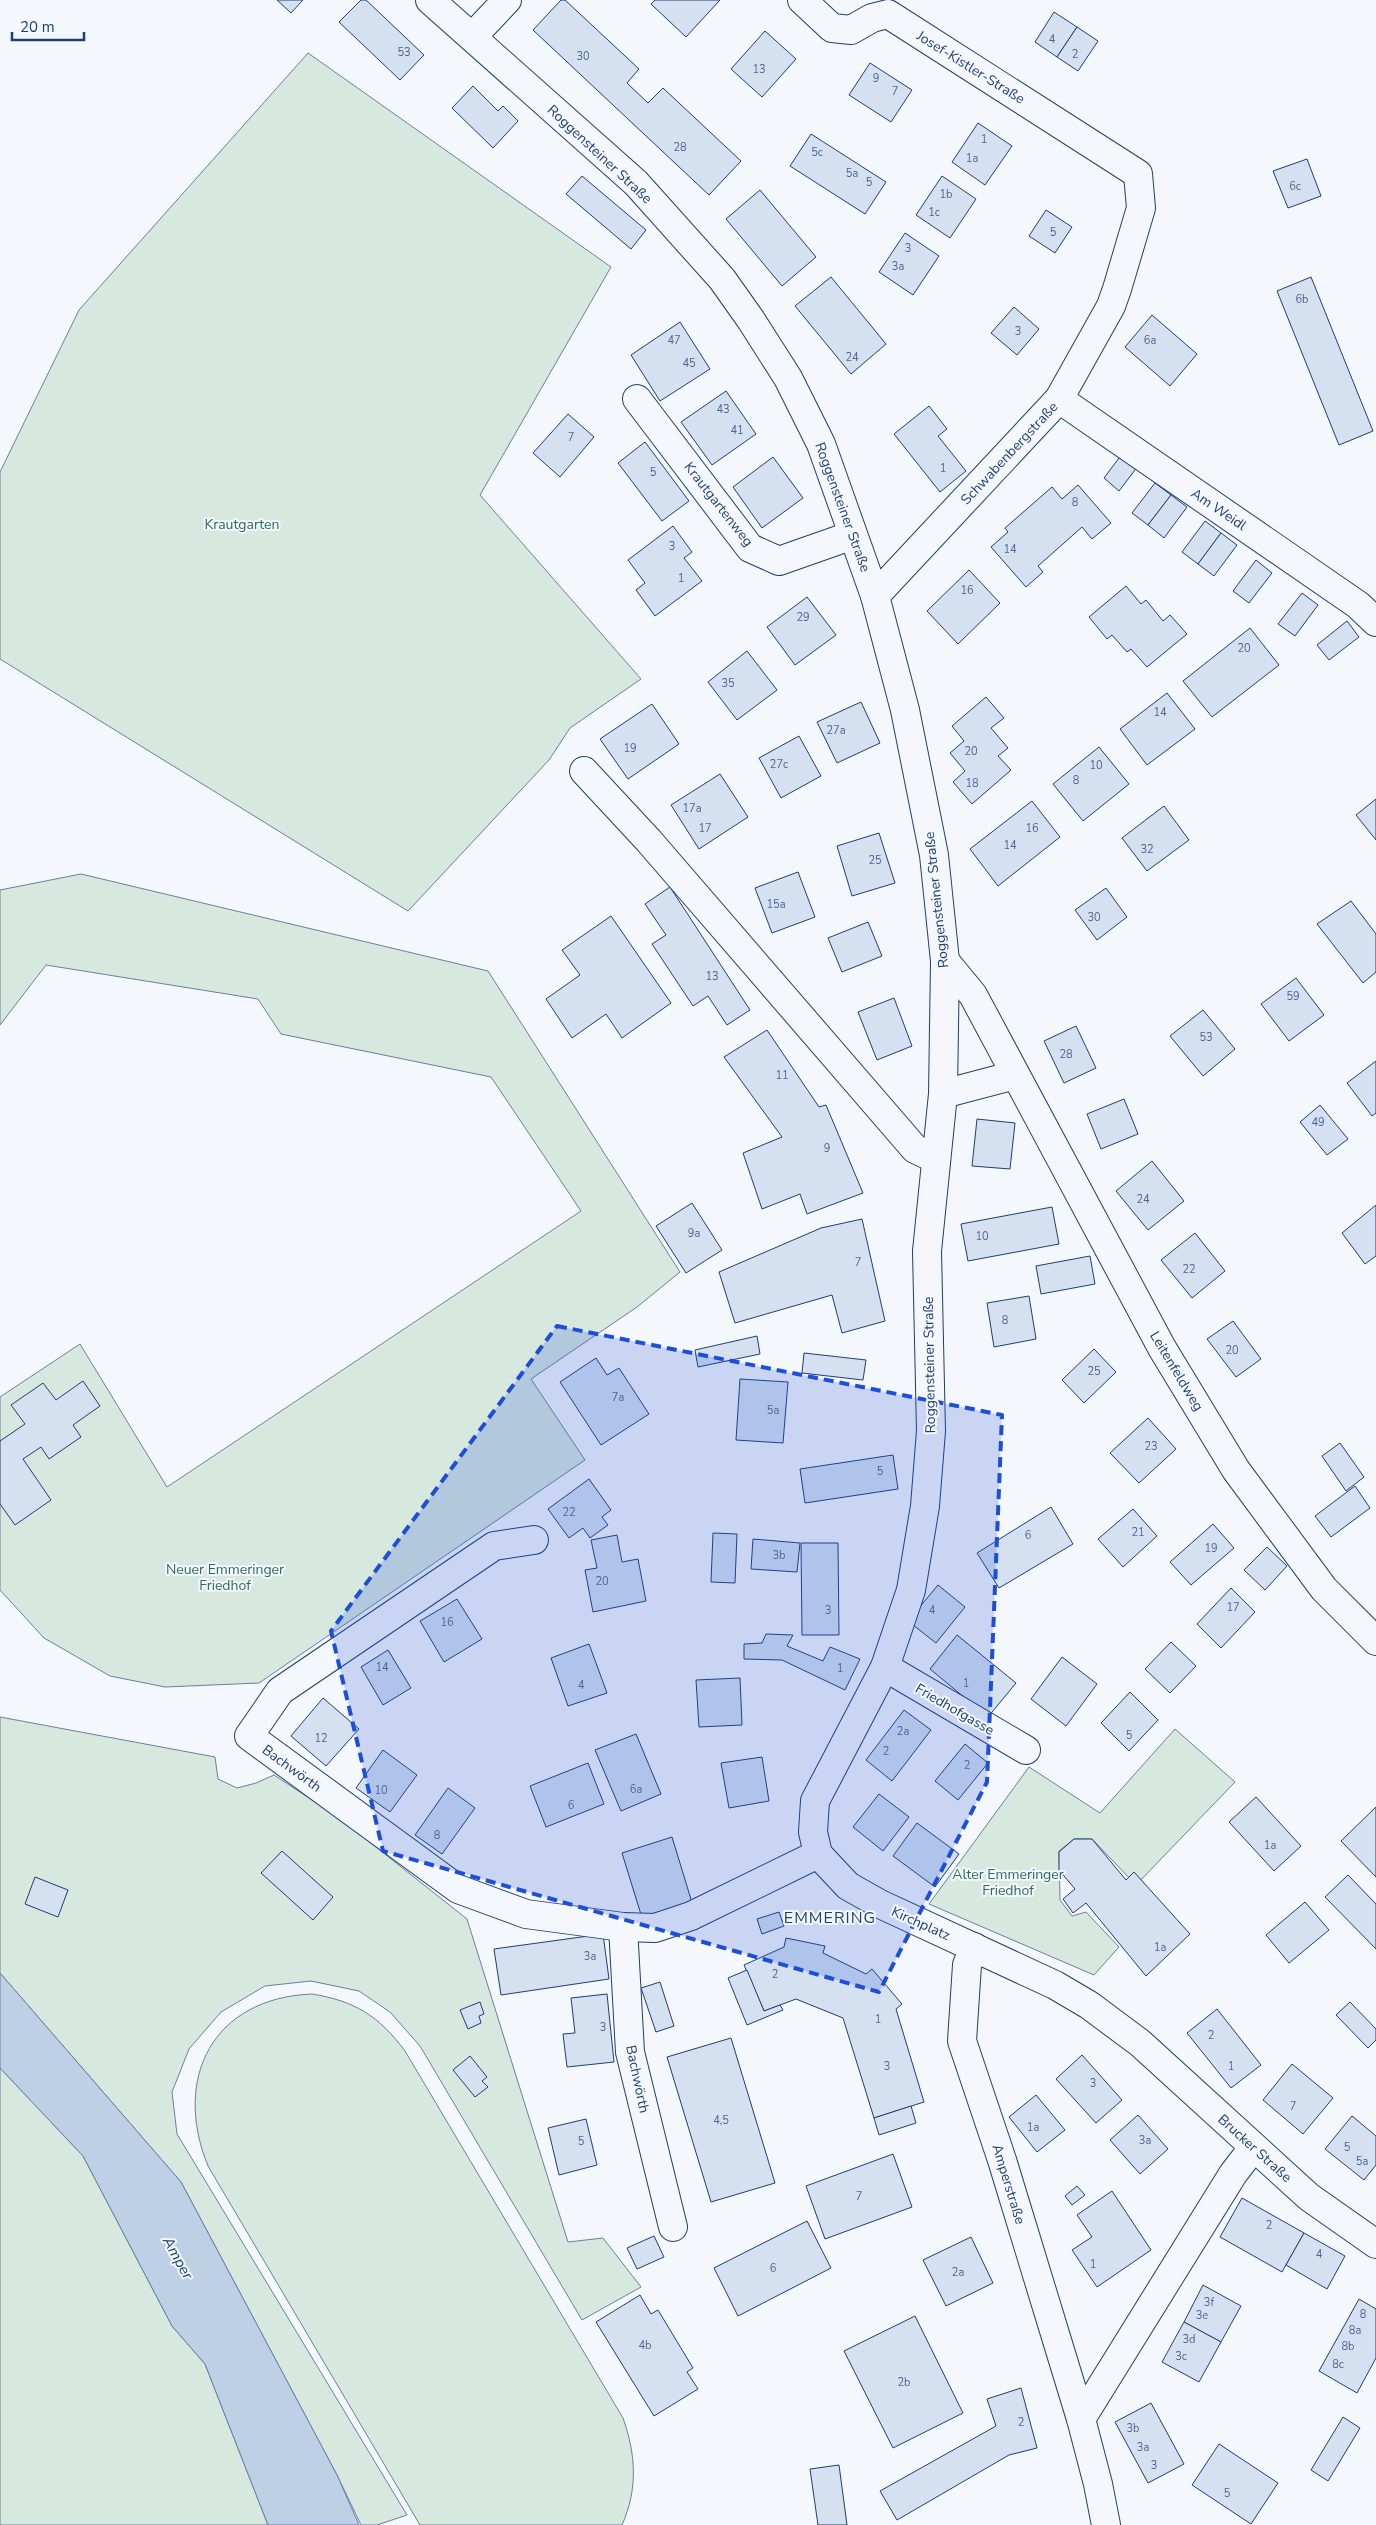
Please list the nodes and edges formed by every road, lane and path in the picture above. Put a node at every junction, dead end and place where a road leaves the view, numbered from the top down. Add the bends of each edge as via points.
1 (430, 0) edge
2 (507, 0) edge
3 (802, 0) edge
4 (472, 37) junction
5 (1138, 174) joint
6 (637, 399) dead end
7 (1059, 399) junction
8 (853, 535) junction
9 (875, 596) junction
10 (1376, 622) edge
11 (584, 771) dead end
12 (945, 961) junction
13 (1015, 1075) junction
14 (943, 1094) junction
15 (936, 1159) junction
16 (534, 1540) dead end
17 (1376, 1641) edge
18 (885, 1667) junction
19 (1026, 1750) dead end
20 (818, 1854) junction
21 (623, 1927) junction
22 (974, 1947) junction
23 (1140, 2044) joint
24 (1253, 2148) junction
25 (673, 2227) dead end
26 (1376, 2244) edge
27 (1081, 2419) junction
28 (1106, 2525) edge

1 - 4 street, Roggensteiner Straße
2 - 4 street
3 - 5 street, Josef-Kistler-Straße via 832,28 851,30 872,18 888,14
4 - 8 street, Roggensteiner Straße via 636,183 722,279 796,394 821,444
5 - 7 street, Schwabenbergstraße via 1141,208 1114,298
6 - 8 street, Krautgartenweg via 750,548 779,560
7 - 9 street, Schwabenbergstraße
7 - 10 street, Am Weidl via 1358,605
8 - 9 street, Roggensteiner Straße
9 - 12 street, Roggensteiner Straße via 905,710 934,854
11 - 15 street via 649,841 915,1149
12 - 13 street, Leitenfeldweg via 973,995
12 - 14 street, Roggensteiner Straße
13 - 14 street
13 - 17 street, Leitenfeldweg via 1162,1348 1236,1470 1324,1589
14 - 15 street, Roggensteiner Straße
15 - 18 street, Roggensteiner Straße via 927,1251 932,1415 925,1506 910,1590
16 - 21 street, Bachwörth via 494,1546 280,1690 249,1736 458,1890 526,1914
18 - 19 street, Friedhofgasse
18 - 20 street, Roggensteiner Straße via 815,1801 813,1832
20 - 21 street, Bachwörth via 691,1916 655,1928
20 - 22 street, Kirchplatz via 848,1886
21 - 25 street, Bachwörth via 630,2052
22 - 23 street, Kirchplatz via 1089,2004
22 - 27 street, Amperstraße via 967,1964 962,2041
23 - 24 street, Brucker Straße
24 - 26 street, Brucker Straße via 1309,2197
24 - 27 street via 1233,2174
27 - 28 street, Amperstraße

